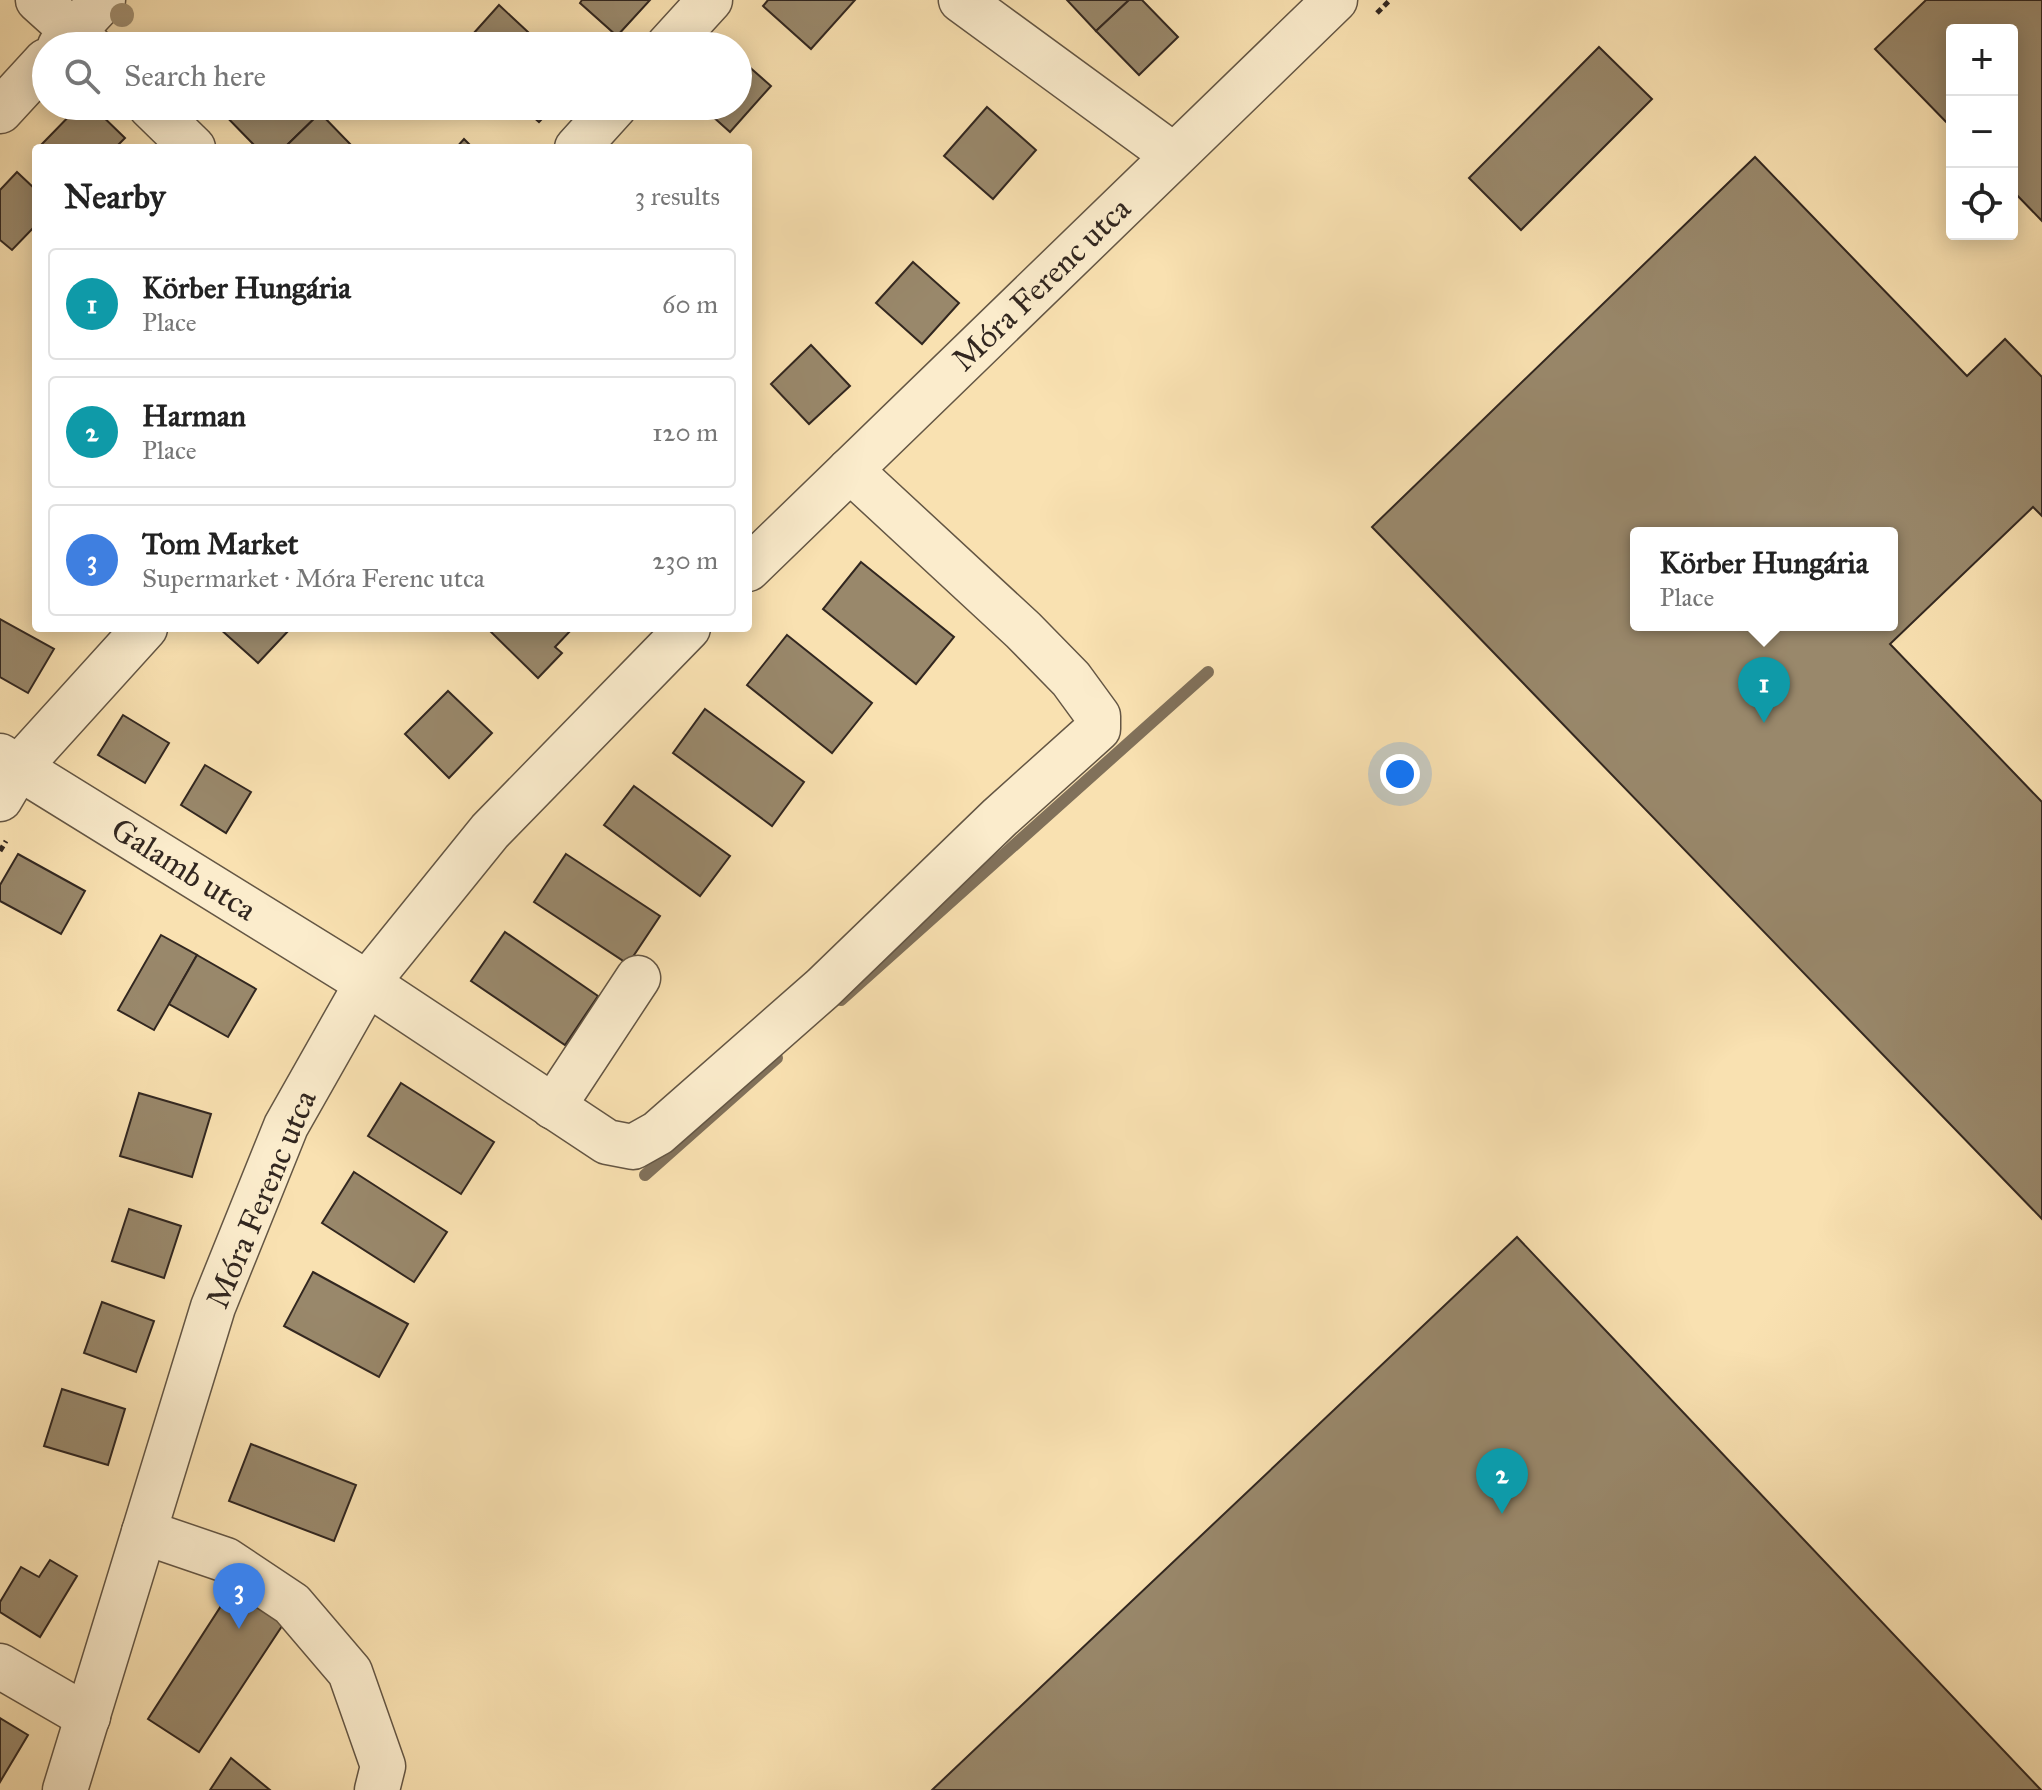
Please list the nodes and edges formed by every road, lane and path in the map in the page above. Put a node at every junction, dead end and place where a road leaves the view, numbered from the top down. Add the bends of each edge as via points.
1 (38, 0) edge
2 (103, 0) edge
3 (710, 0) edge
4 (961, 0) edge
5 (1335, 0) edge
6 (58, 32) edge
7 (78, 32) edge
8 (681, 32) edge
9 (32, 80) edge
10 (0, 111) edge
11 (164, 120) edge
12 (602, 120) edge
13 (189, 144) edge
14 (581, 144) edge
15 (1173, 155) junction
16 (850, 470) junction
17 (752, 565) edge
18 (141, 632) edge
19 (680, 632) edge
20 (6, 774) edge
21 (638, 978) dead end
22 (367, 983) junction
23 (553, 1107) junction
24 (144, 1532) junction
25 (0, 1666) edge
26 (88, 1717) junction
27 (65, 1790) edge
28 (377, 1790) edge

1 - 6 street
2 - 7 street
3 - 8 street
4 - 15 street
5 - 15 street, Móra Ferenc utca
9 - 10 street
11 - 13 street
12 - 14 street
15 - 16 street, Móra Ferenc utca
16 - 17 street, Móra Ferenc utca
16 - 23 street, Galamb utca via 1071,679 1098,716 1098,729 823,988 658,1133 633,1147 607,1142
18 - 20 street
19 - 22 street, Móra Ferenc utca via 490,831
20 - 22 street, Galamb utca
21 - 23 street
22 - 23 street, Galamb utca
22 - 24 street, Móra Ferenc utca via 286,1126 213,1307
24 - 26 street, Móra Ferenc utca
24 - 28 street via 226,1560 292,1604 350,1672 383,1766
25 - 26 street
26 - 27 street, Móra Ferenc utca

